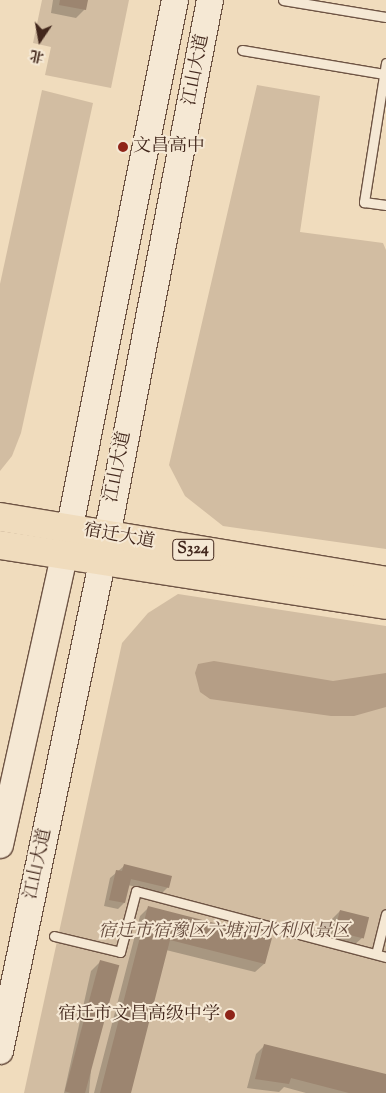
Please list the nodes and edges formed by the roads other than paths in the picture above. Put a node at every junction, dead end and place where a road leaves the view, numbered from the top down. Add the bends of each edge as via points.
1 (175, 0) edge
2 (210, 0) edge
3 (282, 0) edge
4 (386, 17) edge
5 (242, 50) dead end
6 (386, 63) edge
7 (384, 74) junction
8 (386, 206) edge
9 (0, 517) edge
10 (70, 529) junction
11 (106, 535) junction
12 (0, 545) edge
13 (64, 556) junction
14 (102, 562) junction
15 (386, 581) edge
16 (386, 604) edge
17 (0, 844) edge
18 (386, 914) edge
19 (54, 936) dead end
20 (376, 954) junction
21 (386, 957) edge
22 (0, 1051) edge

1 - 10 main road, 江山大道
2 - 11 main road, 江山大道
3 - 4 lane
5 - 7 lane
6 - 7 lane
7 - 8 lane via 364,202
9 - 10 main road, 宿迁大道 / S324
10 - 11 main road, 宿迁大道 / S324
10 - 13 main road, 江山大道
11 - 14 main road, 江山大道
11 - 15 main road, 宿迁大道 / S324
12 - 13 main road, 宿迁大道 / S324
13 - 14 main road, 宿迁大道 / S324
13 - 17 main road, 江山大道
14 - 16 main road, 宿迁大道 / S324
14 - 22 main road, 江山大道
18 - 20 lane
19 - 20 lane via 120,952 136,891
20 - 21 lane

